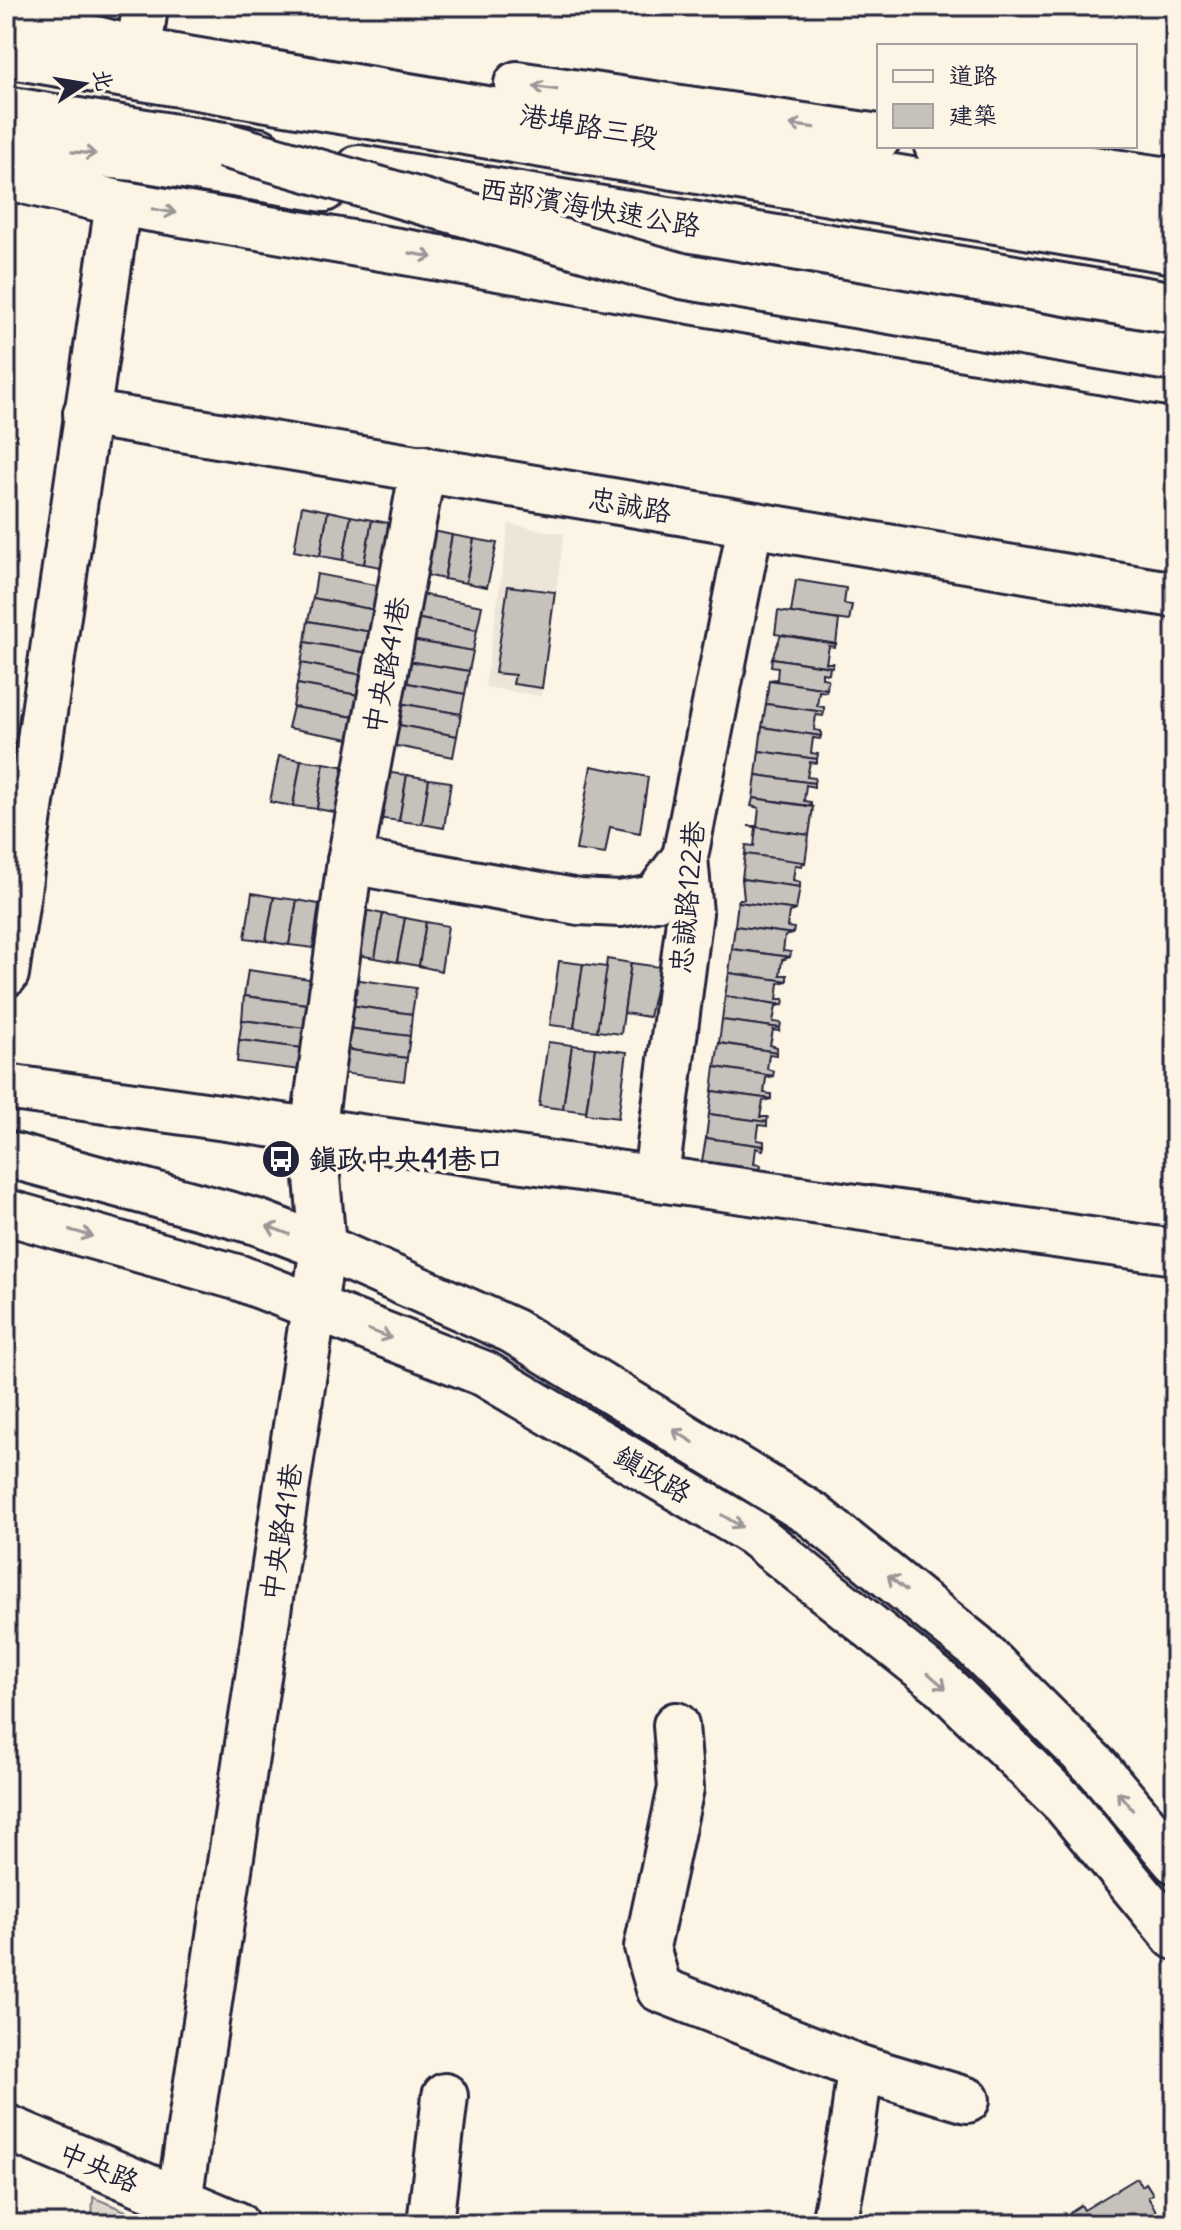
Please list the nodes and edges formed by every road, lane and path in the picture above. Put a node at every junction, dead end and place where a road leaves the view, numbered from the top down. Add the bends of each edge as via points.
1 (18, 6) edge
2 (6, 16) edge
3 (144, 17) edge
4 (6, 55) edge
5 (6, 109) edge
6 (877, 137) edge
7 (224, 145) junction
8 (6, 146) edge
9 (951, 148) edge
10 (6, 177) edge
11 (1175, 181) edge
12 (118, 203) junction
13 (1175, 224) edge
14 (1175, 251) edge
15 (1175, 305) edge
16 (1175, 332) edge
17 (1175, 359) edge
18 (1175, 384) edge
19 (86, 413) junction
20 (423, 468) junction
21 (750, 526) junction
22 (1175, 595) edge
23 (685, 857) junction
24 (350, 861) junction
25 (6, 974) edge
26 (6, 1087) edge
27 (313, 1132) junction
28 (6, 1154) edge
29 (656, 1176) junction
30 (6, 1212) edge
31 (323, 1247) junction
32 (1175, 1252) edge
33 (314, 1308) junction
34 (676, 1725) dead end
35 (1175, 1861) edge
36 (1175, 1937) edge
37 (860, 2068) junction
38 (445, 2096) dead end
39 (967, 2100) dead end
40 (6, 2127) edge
41 (179, 2201) junction
42 (102, 2224) edge
43 (125, 2224) edge
44 (236, 2224) edge
45 (430, 2224) edge
46 (834, 2224) edge

1 - 3 main road, 港埠路三段
2 - 13 main road, 港埠路三段 via 151,53
6 -> 3 main road, 港埠路三段
4 - 14 main road, 西部濱海快速公路
5 - 7 main road, 西部濱海快速公路
7 - 15 main road, 西部濱海快速公路, bridge
7 - 17 main road, bridge via 682,276
8 -> 16 main road via 135,158
9 - 11 main road
10 - 12 main road
12 -> 18 main road
12 - 19 main road
19 - 20 main road, 忠誠路
19 - 25 main road
20 - 21 main road, 忠誠路
20 - 24 main road, 中央路41巷
21 - 22 main road, 忠誠路
21 - 23 main road, 忠誠路122巷
23 - 24 main road via 655,898 620,904 579,902
23 - 29 main road, 忠誠路122巷 via 690,913
24 - 27 main road, 中央路41巷
26 - 27 main road
27 - 29 main road
27 - 31 main road, 中央路41巷
31 -> 28 main road, 鎮政路 via 257,1222
29 - 32 main road
30 -> 33 main road, 鎮政路 via 240,1278
31 - 33 main road, 中央路41巷
35 -> 31 main road, 鎮政路 via 1098,1769 975,1646 813,1515 513,1331
33 -> 36 main road, 鎮政路 via 485,1374 753,1533 940,1682 1065,1804
33 - 41 main road, 中央路41巷
34 - 37 main road via 681,1788 647,1947 659,1989
37 - 39 main road
37 - 46 main road
38 - 45 main road
40 - 41 main road, 中央路
41 - 44 main road, 中央路
42 - 43 path via 102,2215

